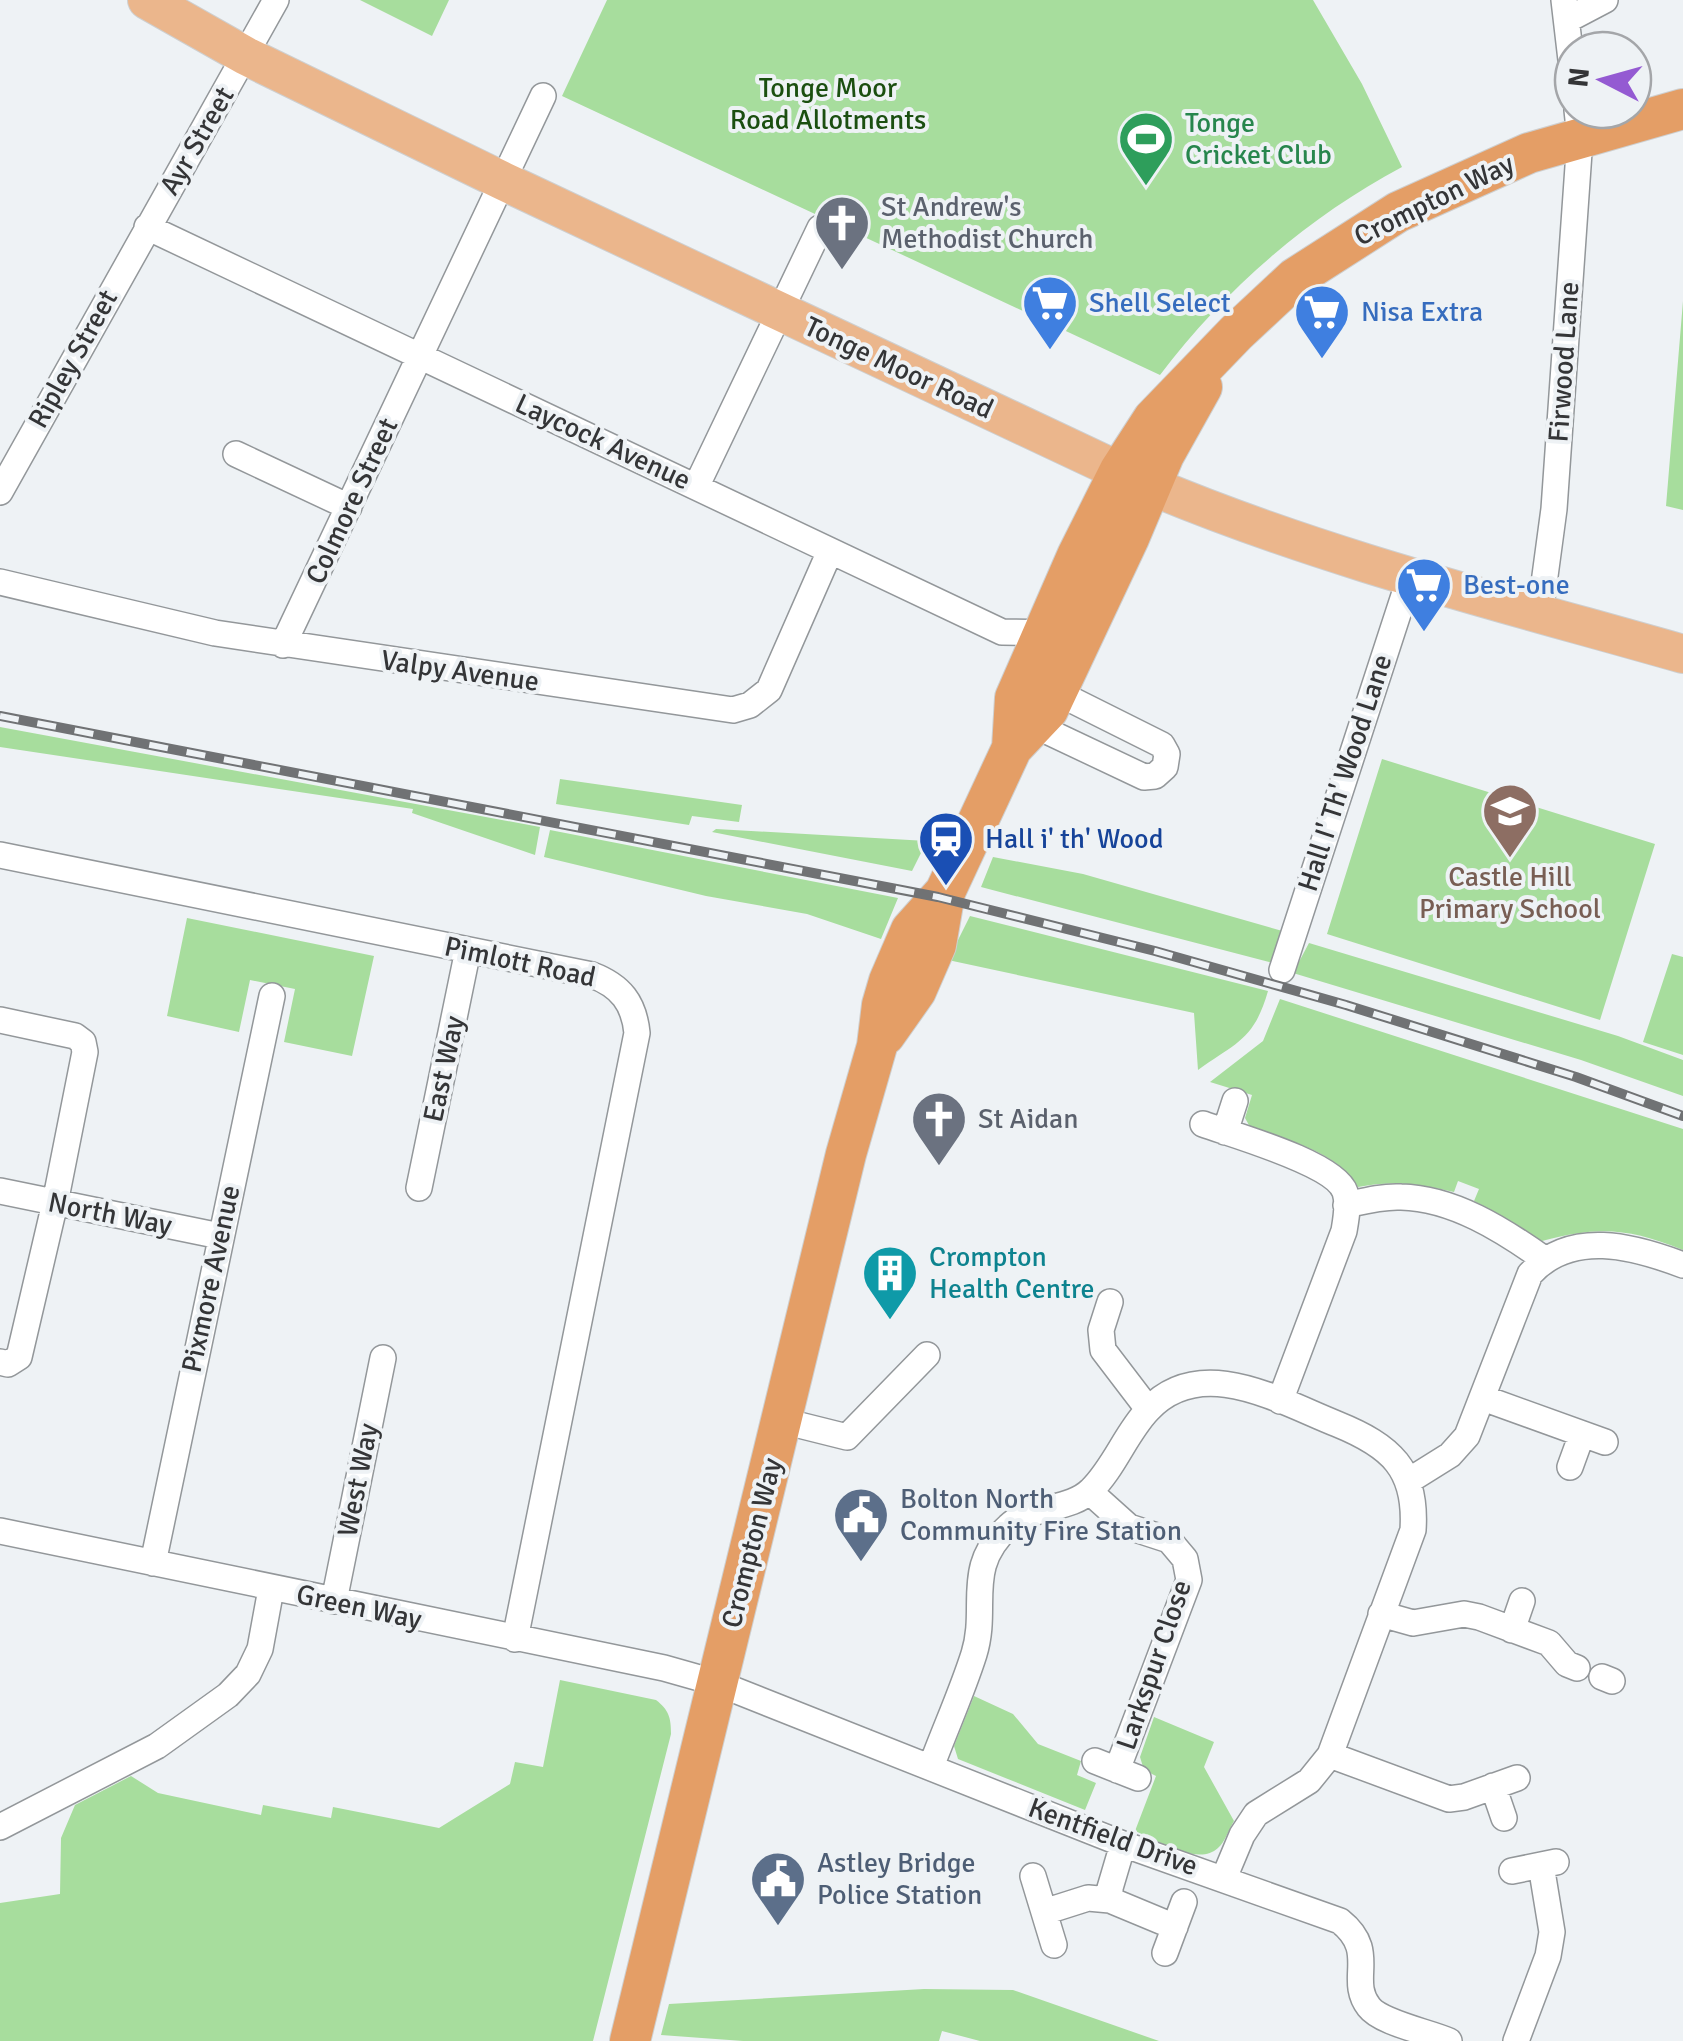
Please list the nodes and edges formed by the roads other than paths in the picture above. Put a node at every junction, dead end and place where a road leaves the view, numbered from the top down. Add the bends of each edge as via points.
1 (148, 0) edge
2 (276, 0) edge
3 (1606, 0) edge
4 (1565, 10) edge
5 (246, 56) junction
6 (543, 96) dead end
7 (1683, 109) edge
8 (1653, 113) edge
9 (1568, 130) edge
10 (1578, 130) edge
11 (504, 181) junction
12 (147, 227) junction
13 (820, 228) dead end
14 (780, 312) junction
15 (420, 358) junction
16 (236, 454) dead end
17 (3, 478) edge
18 (1135, 478) junction
19 (697, 485) junction
20 (349, 507) junction
21 (830, 551) junction
22 (1410, 578) junction
23 (0, 582) edge
24 (1540, 613) junction
25 (1053, 633) junction
26 (283, 645) junction
27 (1683, 654) edge
28 (1029, 716) junction
29 (0, 855) edge
30 (468, 950) junction
31 (1282, 970) dead end
32 (272, 996) dead end
33 (0, 1020) edge
34 (1235, 1100) dead end
35 (419, 1188) dead end
36 (0, 1191) edge
37 (56, 1203) junction
38 (1346, 1205) junction
39 (220, 1236) junction
40 (1544, 1259) junction
41 (1683, 1265) edge
42 (1110, 1302) dead end
43 (927, 1356) dead end
44 (383, 1358) dead end
45 (0, 1362) edge
46 (1483, 1398) junction
47 (1280, 1401) junction
48 (1148, 1409) junction
49 (782, 1421) junction
50 (1570, 1467) dead end
51 (1410, 1480) junction
52 (1090, 1492) junction
53 (0, 1532) edge
54 (153, 1563) junction
55 (271, 1589) junction
56 (1522, 1601) dead end
57 (334, 1602) junction
58 (1381, 1614) junction
59 (1512, 1630) junction
60 (515, 1639) junction
61 (1577, 1668) dead end
62 (717, 1683) junction
63 (1330, 1754) junction
64 (930, 1767) junction
65 (1117, 1769) dead end
66 (1504, 1818) dead end
67 (0, 1826) edge
68 (1123, 1844) junction
69 (1512, 1871) dead end
70 (1033, 1876) dead end
71 (1224, 1878) junction
72 (1110, 1900) junction
73 (1184, 1902) dead end
74 (1044, 1912) junction
75 (1175, 1927) junction
76 (1054, 1945) dead end
77 (1165, 1953) dead end
78 (630, 2041) edge
79 (1448, 2041) edge
80 (1516, 2041) edge

1 - 5 main road, Tonge Moor Road
2 - 5 street, Ayr Street
3 - 4 street
5 - 11 main road, Tonge Moor Road
5 - 12 street, Ayr Street
6 - 11 street, Colmore Street
7 - 8 highway, Crompton Way
9 - 18 highway, Crompton Way via 1364,232 1295,278 1219,352 1164,454
10 - 24 street, Firwood Lane via 1554,508
11 - 14 main road, Tonge Moor Road
11 - 15 street, Colmore Street
12 - 15 street, Laycock Avenue
12 - 17 street, Ripley Street
13 - 14 street
14 - 18 main road, Tonge Moor Road
14 - 19 street
15 - 19 street, Laycock Avenue
15 - 20 street, Colmore Street
16 - 20 street
18 - 22 main road, Tonge Moor Road
18 - 25 highway, Crompton Way via 1076,556
18 - 28 highway, Crompton Way
19 - 21 street, Laycock Avenue
20 - 26 street, Colmore Street
21 - 25 street, Laycock Avenue via 1002,632
21 - 26 street, Valpy Avenue via 770,690 733,710
22 - 24 main road, Tonge Moor Road
22 - 31 street, Hall I' Th' Wood Lane
23 - 26 street, Valpy Avenue
24 - 27 main road, Tonge Moor Road
25 - 28 highway, Crompton Way
28 - 49 highway, Crompton Way via 946,892 936,945 916,991 877,1046
29 - 30 street, Pimlott Road
30 - 35 street, East Way
30 - 60 street, Pimlott Road via 606,980 630,1004 637,1033
32 - 39 street, Pixmore Avenue
33 - 37 street via 83,1042
34 - 38 street via 1214,1128 1327,1170 1345,1191
36 - 37 street, North Way
37 - 39 street, North Way
37 - 45 street via 18,1357
38 - 40 street via 1382,1198 1461,1200
38 - 47 street via 1344,1231
39 - 54 street, Pixmore Avenue
40 - 41 street via 1578,1246 1618,1245
40 - 46 street via 1530,1274
42 - 48 street via 1100,1330 1103,1350
43 - 49 street via 847,1437
44 - 57 street, West Way
46 - 50 street via 1594,1438
46 - 51 street via 1467,1436
47 - 48 street via 1206,1381 1178,1388
47 - 51 street via 1364,1435
48 - 52 street
49 - 62 highway, Crompton Way
51 - 58 street via 1412,1530
52 - 64 street via 1028,1514 990,1551 978,1583 975,1650
52 - 65 street, Larkspur Close via 1129,1527 1170,1540 1185,1559 1189,1580
53 - 54 street, Green Way
54 - 55 street, Green Way
55 - 57 street, Green Way
55 - 67 street via 260,1650 228,1695 157,1746
56 - 59 street
57 - 60 street, Green Way
58 - 59 street via 1425,1624 1464,1614
58 - 63 street
59 - 61 street via 1548,1643
60 - 62 street, Green Way
62 - 64 street, Kentfield Drive
62 - 78 highway, Crompton Way
63 - 66 street via 1449,1798 1505,1782
63 - 71 street via 1309,1782 1256,1814
64 - 68 street, Kentfield Drive
68 - 71 street, Kentfield Drive
68 - 72 street
69 - 80 street via 1548,1863 1552,1932
70 - 74 street
71 - 79 street, Kentfield Drive via 1340,1921 1362,1951 1368,2007
72 - 74 street via 1088,1898
72 - 75 street
73 - 75 street
74 - 76 street
75 - 77 street

